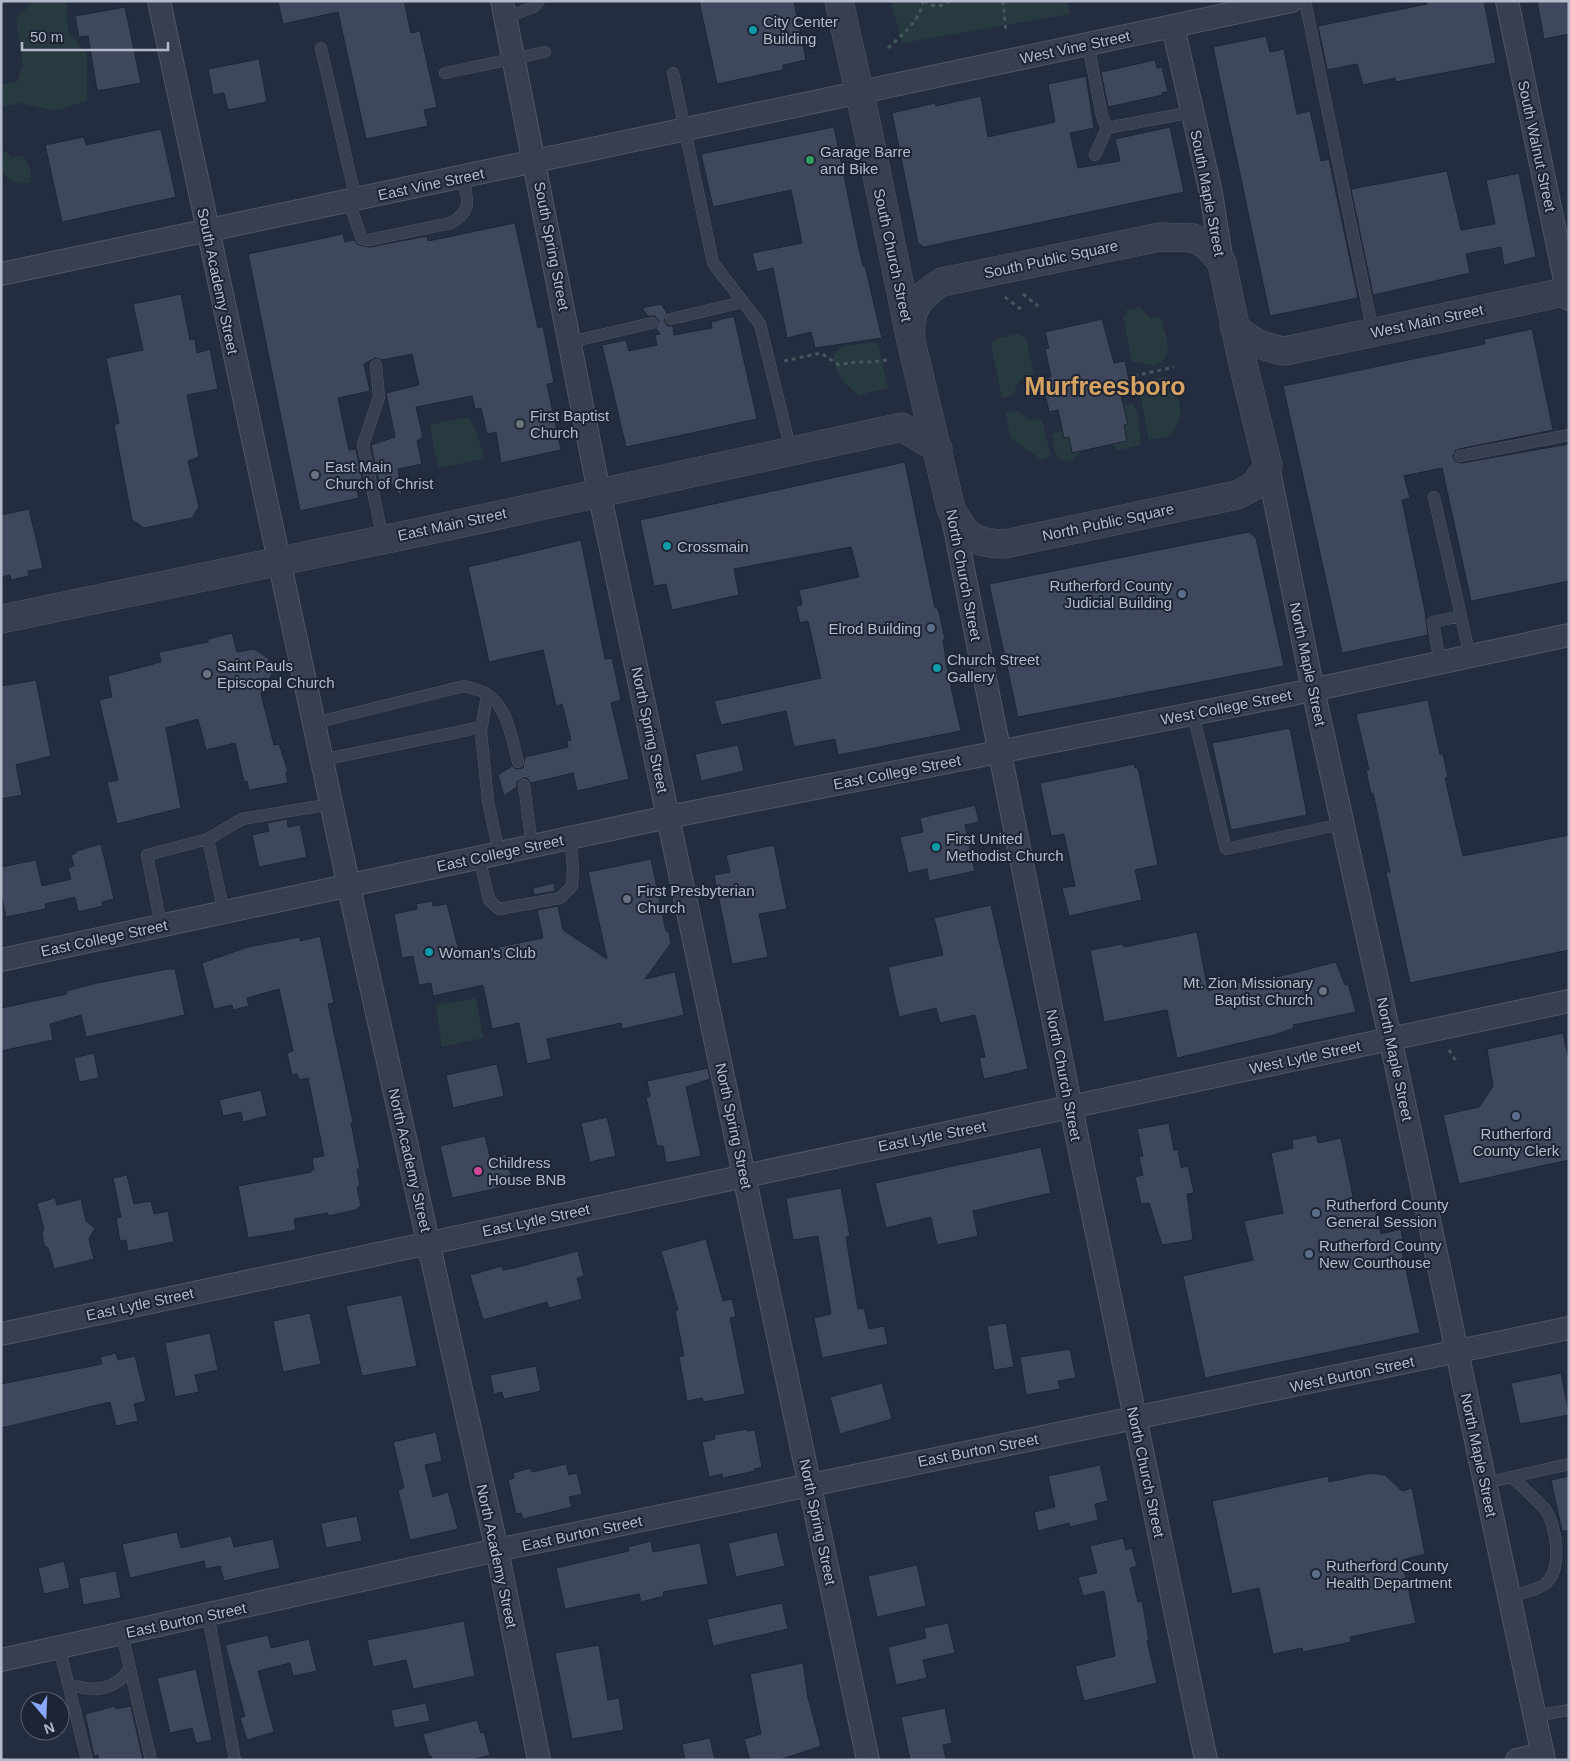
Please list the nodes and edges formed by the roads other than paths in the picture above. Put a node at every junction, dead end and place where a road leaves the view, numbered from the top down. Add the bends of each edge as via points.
1 (159, 1) edge
2 (538, 1) edge
3 (839, 1) edge
4 (1291, 1) edge
5 (1305, 1) edge
6 (1507, 1) edge
7 (503, 9) edge
8 (1173, 26) junction
9 (1088, 44) junction
10 (322, 48) dead end
11 (545, 52) dead end
12 (514, 58) junction
13 (445, 73) dead end
14 (673, 73) dead end
15 (860, 93) junction
16 (1192, 112) junction
17 (1107, 128) junction
18 (683, 131) junction
19 (1095, 155) dead end
20 (535, 162) junction
21 (463, 177) junction
22 (352, 201) junction
23 (207, 232) junction
24 (1222, 262) junction
25 (1, 274) edge
26 (1568, 294) edge
27 (743, 302) junction
28 (671, 319) dead end
29 (652, 323) dead end
30 (1234, 326) junction
31 (1373, 333) junction
32 (911, 341) junction
33 (570, 342) junction
34 (1285, 350) junction
35 (1242, 360) joint
36 (376, 365) dead end
37 (923, 391) junction
38 (1250, 394) junction
39 (902, 427) junction
40 (1569, 436) edge
41 (938, 449) junction
42 (791, 451) junction
43 (1460, 456) dead end
44 (1268, 466) junction
45 (599, 492) junction
46 (1434, 497) dead end
47 (951, 509) junction
48 (383, 539) junction
49 (279, 561) junction
50 (1461, 616) junction
51 (1, 619) edge
52 (1569, 635) edge
53 (1470, 656) junction
54 (1440, 663) junction
55 (1313, 690) junction
56 (487, 694) junction
57 (1193, 714) junction
58 (314, 723) junction
59 (482, 727) junction
60 (999, 752) junction
61 (322, 760) junction
62 (518, 762) dead end
63 (524, 785) dead end
64 (331, 804) junction
65 (668, 817) junction
66 (1342, 824) junction
67 (570, 838) junction
68 (208, 839) junction
69 (532, 846) junction
70 (489, 855) junction
71 (349, 885) junction
72 (224, 912) junction
73 (161, 925) junction
74 (1, 960) edge
75 (1569, 1002) edge
76 (1390, 1038) junction
77 (1071, 1108) junction
78 (744, 1175) junction
79 (429, 1243) junction
80 (1569, 1328) edge
81 (1, 1334) edge
82 (1457, 1352) junction
83 (1135, 1418) junction
84 (1569, 1464) edge
85 (1512, 1477) junction
86 (1485, 1483) junction
87 (810, 1484) junction
88 (497, 1550) junction
89 (1509, 1597) junction
90 (208, 1615) junction
91 (122, 1634) junction
92 (59, 1647) junction
93 (1, 1660) edge
94 (130, 1668) junction
95 (68, 1684) junction
96 (1569, 1710) edge
97 (1534, 1716) junction
98 (1543, 1757) edge
99 (87, 1760) edge
100 (151, 1760) edge
101 (235, 1760) edge
102 (539, 1760) edge
103 (868, 1760) edge
104 (1206, 1760) edge
105 (1517, 1760) edge

1 - 23 street, South Academy Street
2 - 7 lane via 534,7
3 - 15 street, South Church Street
4 - 8 street, West Vine Street
5 - 31 lane
6 - 26 street, South Walnut Street
7 - 12 street, South Spring Street
8 - 9 street, West Vine Street
8 - 16 street, South Maple Street
9 - 15 street, West Vine Street
9 - 17 lane
10 - 22 lane
11 - 12 lane
12 - 13 lane
12 - 20 street, South Spring Street
14 - 18 lane
15 - 18 street, East Vine Street
15 - 32 street, South Church Street
16 - 17 lane
16 - 24 street, South Maple Street via 1211,193
17 - 19 lane
18 - 20 street, East Vine Street
18 - 27 lane via 713,263
20 - 21 street, East Vine Street
20 - 33 street, South Spring Street
21 - 22 street, East Vine Street
21 - 22 lane via 468,204 463,216 442,224 369,240 362,239
22 - 23 street, East Vine Street
23 - 25 street, East Vine Street
23 - 49 street, South Academy Street
24 - 30 street, South Maple Street
24 - 32 street, South Public Square via 1207,245 1193,238 1160,237 942,282 920,299 910,322
26 - 31 street, West Main Street
27 - 28 lane
27 - 42 lane via 760,324
29 - 33 lane
30 - 34 street, West Main Street via 1256,343 1270,349
30 - 35 street, South Maple Street
31 - 34 street, West Main Street
32 - 37 street, South Church Street
33 - 45 street, South Spring Street
34 - 38 street via 1263,372
35 - 38 street, North Maple Street
36 - 48 lane via 379,397 363,445
37 - 39 street
37 - 41 street, North Church Street
38 - 44 street, North Maple Street
39 - 41 street
39 - 42 street, East Main Street
40 - 43 lane
41 - 47 street, North Church Street
42 - 45 street, East Main Street
44 - 47 street, North Public Square via 1254,486 1237,495 1005,544 984,543 970,537
44 - 55 street, North Maple Street
45 - 48 street, East Main Street
45 - 65 street, North Spring Street
46 - 50 lane
47 - 60 street, North Church Street
48 - 49 street, East Main Street
49 - 51 street, East Main Street
49 - 58 street, North Academy Street
50 - 53 lane
50 - 54 lane via 1433,622
52 - 53 street, West College Street
53 - 54 street, West College Street
54 - 55 street, West College Street
55 - 57 street, West College Street
55 - 66 street, North Maple Street
56 - 58 lane via 464,686
56 - 59 lane
56 - 62 lane via 508,725
57 - 60 street, West College Street
57 - 66 lane via 1226,849
58 - 61 street, North Academy Street
59 - 61 lane
59 - 70 lane
60 - 65 street, East College Street
60 - 77 street, North Church Street
61 - 64 street, North Academy Street
63 - 69 lane
64 - 68 lane via 242,819
64 - 71 street, North Academy Street
65 - 67 street, East College Street
65 - 78 street, North Spring Street
66 - 76 street, North Maple Street
67 - 69 street, East College Street
67 - 70 lane via 572,886 560,898 499,909 489,900
68 - 72 lane
68 - 73 lane via 147,855
69 - 70 street, East College Street
70 - 71 street, East College Street
71 - 72 street, East College Street
71 - 79 street, North Academy Street
72 - 73 street, East College Street
73 - 74 street, East College Street
75 - 76 street, West Lytle Street
76 - 77 street, West Lytle Street
76 - 82 street, North Maple Street
77 - 78 street, East Lytle Street
77 - 83 street, North Church Street
78 - 79 street, East Lytle Street
78 - 87 street, North Spring Street
79 - 81 street, East Lytle Street
79 - 88 street, North Academy Street
80 - 82 street, West Burton Street
82 - 83 street, West Burton Street
82 - 86 street, North Maple Street
83 - 87 street, East Burton Street
83 - 104 street, North Church Street
84 - 85 lane
85 - 86 lane
85 - 89 lane via 1546,1510 1558,1559 1556,1571 1545,1585
86 - 89 street, North Maple Street
87 - 88 street, East Burton Street
87 - 103 street, North Spring Street
88 - 90 street, East Burton Street
88 - 102 street, North Academy Street
89 - 97 street, North Maple Street
90 - 91 street, East Burton Street
90 - 101 lane
91 - 92 street, East Burton Street
91 - 94 lane
92 - 93 street, East Burton Street
92 - 95 lane
94 - 95 lane via 109,1688 84,1689
94 - 100 lane
95 - 99 lane
96 - 97 lane
97 - 98 street, North Maple Street
98 - 105 street

